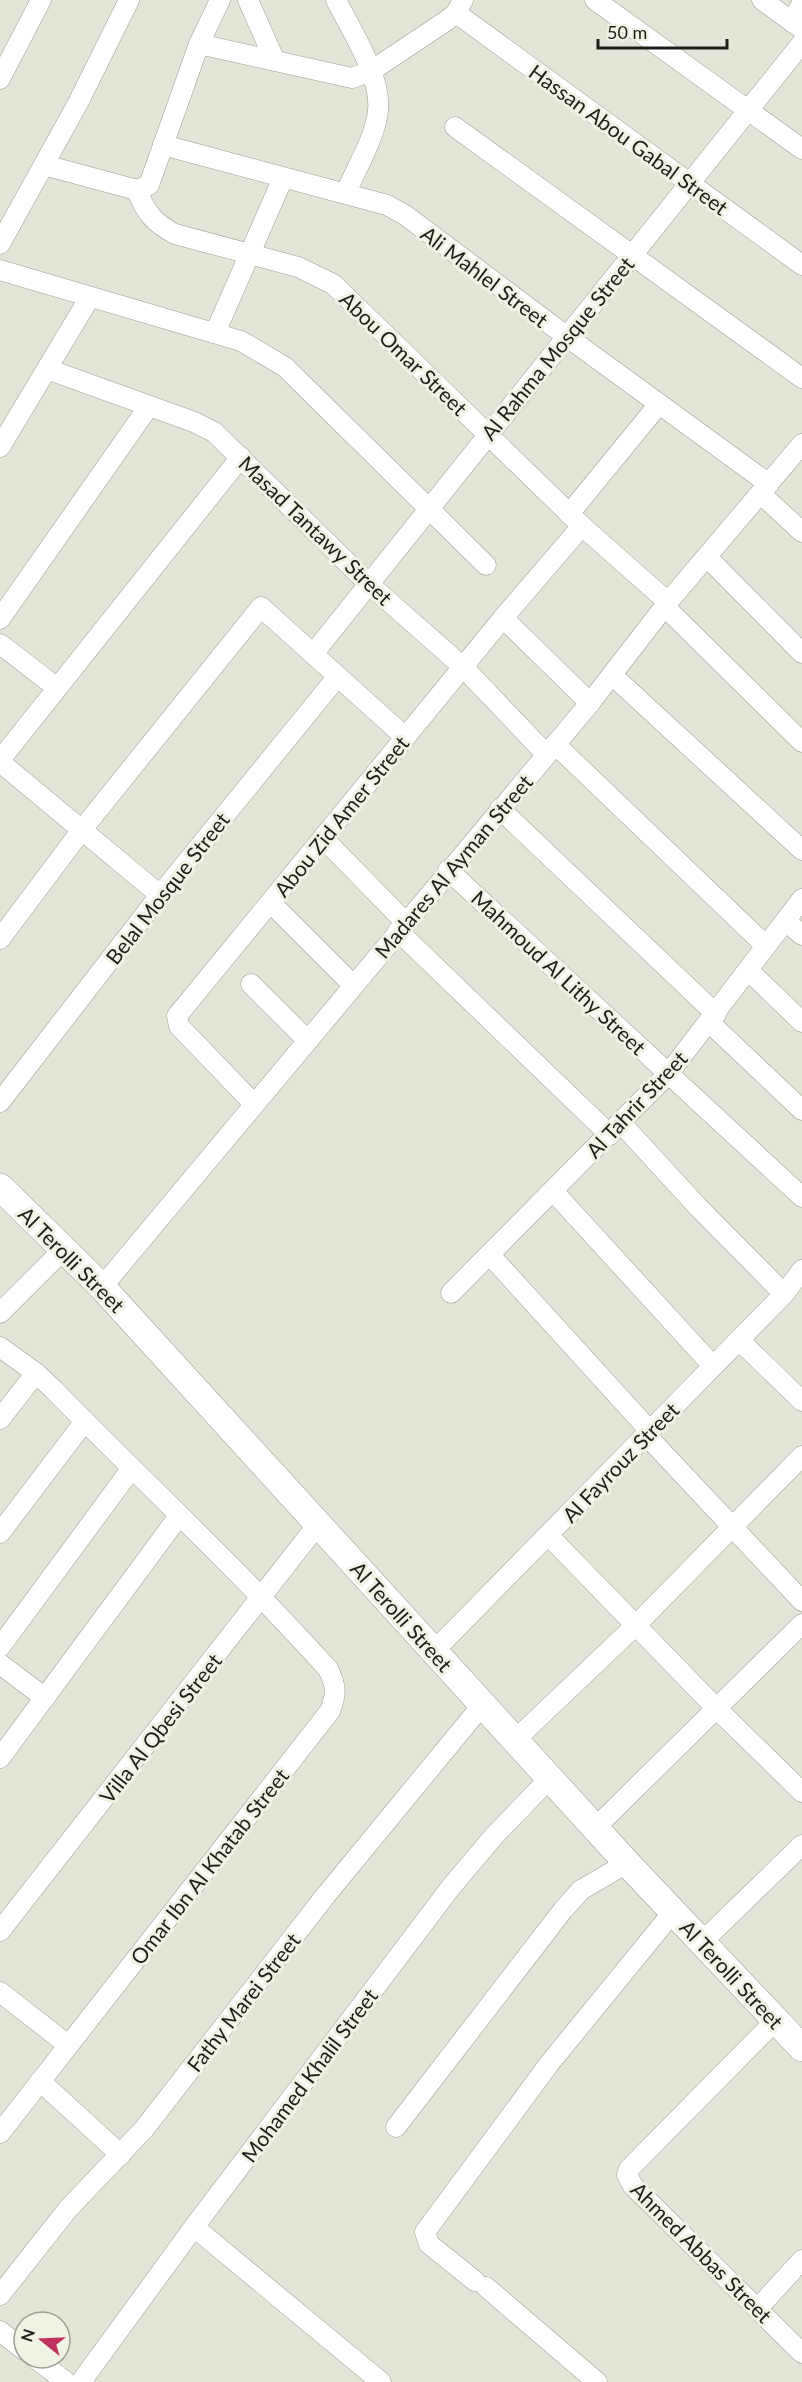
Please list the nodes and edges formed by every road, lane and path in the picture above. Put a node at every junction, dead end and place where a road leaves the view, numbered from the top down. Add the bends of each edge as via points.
1 (41, 0) edge
2 (129, 0) edge
3 (220, 0) edge
4 (248, 0) edge
5 (338, 0) edge
6 (595, 0) edge
7 (762, 0) edge
8 (802, 3) edge
9 (460, 7) edge
10 (797, 26) edge
11 (802, 43) edge
12 (199, 44) junction
13 (275, 61) junction
14 (370, 71) junction
15 (0, 79) edge
16 (748, 110) junction
17 (455, 127) dead end
18 (163, 145) junction
19 (802, 148) edge
20 (44, 165) junction
21 (283, 178) junction
22 (690, 183) junction
23 (137, 190) junction
24 (346, 192) junction
25 (0, 244) edge
26 (249, 254) junction
27 (630, 256) junction
28 (802, 265) edge
29 (0, 270) edge
30 (90, 297) junction
31 (215, 333) junction
32 (566, 336) junction
33 (47, 369) junction
34 (802, 378) edge
35 (660, 404) junction
36 (149, 406) junction
37 (487, 435) junction
38 (802, 444) edge
39 (0, 447) edge
40 (241, 457) junction
41 (765, 489) junction
42 (429, 508) junction
43 (576, 520) junction
44 (802, 532) edge
45 (707, 557) junction
46 (486, 566) dead end
47 (369, 584) junction
48 (666, 604) junction
49 (503, 618) junction
50 (0, 619) edge
51 (0, 644) edge
52 (802, 653) edge
53 (313, 654) junction
54 (463, 667) junction
55 (612, 675) junction
56 (338, 676) junction
57 (56, 687) junction
58 (590, 703) junction
59 (405, 737) junction
60 (802, 742) edge
61 (550, 749) junction
62 (0, 761) edge
63 (500, 808) junction
64 (81, 831) junction
65 (323, 838) junction
66 (802, 850) edge
67 (448, 870) junction
68 (160, 895) junction
69 (802, 899) edge
70 (270, 902) junction
71 (786, 921) junction
72 (401, 927) junction
73 (802, 935) edge
74 (0, 939) edge
75 (766, 946) junction
76 (749, 971) junction
77 (251, 984) dead end
78 (353, 985) junction
79 (713, 1018) junction
80 (802, 1022) edge
81 (308, 1040) junction
82 (669, 1074) junction
83 (0, 1102) edge
84 (254, 1104) junction
85 (802, 1110) edge
86 (616, 1129) junction
87 (0, 1187) edge
88 (553, 1191) junction
89 (802, 1197) edge
90 (63, 1250) junction
91 (490, 1255) junction
92 (802, 1270) edge
93 (102, 1287) junction
94 (451, 1293) dead end
95 (784, 1294) junction
96 (0, 1313) edge
97 (739, 1340) junction
98 (0, 1347) edge
99 (712, 1366) junction
100 (36, 1373) junction
101 (802, 1401) edge
102 (0, 1419) edge
103 (85, 1421) junction
104 (648, 1433) junction
105 (802, 1456) edge
106 (132, 1468) junction
107 (179, 1516) junction
108 (318, 1524) junction
109 (732, 1527) junction
110 (0, 1533) edge
111 (548, 1535) junction
112 (263, 1596) junction
113 (802, 1601) edge
114 (802, 1624) edge
115 (636, 1625) junction
116 (0, 1647) edge
117 (434, 1651) junction
118 (0, 1664) edge
119 (45, 1698) junction
120 (483, 1704) junction
121 (716, 1708) junction
122 (515, 1740) junction
123 (0, 1758) edge
124 (550, 1778) junction
125 (798, 1782) edge
126 (595, 1828) junction
127 (802, 1845) edge
128 (627, 1863) junction
129 (673, 1912) junction
130 (0, 1931) edge
131 (702, 1942) junction
132 (0, 1992) edge
133 (776, 2020) junction
134 (68, 2046) junction
135 (802, 2048) edge
136 (40, 2081) junction
137 (396, 2127) dead end
138 (0, 2133) edge
139 (122, 2155) junction
140 (194, 2227) junction
141 (802, 2260) edge
142 (0, 2295) edge
143 (758, 2308) junction
144 (0, 2331) edge
145 (12, 2340) edge
146 (802, 2353) edge
147 (49, 2370) edge
148 (61, 2381) edge
149 (81, 2382) edge
150 (381, 2382) edge
151 (597, 2382) edge

1 - 15 street
2 - 20 street
3 - 12 street
4 - 13 street
5 - 14 street
6 - 16 street
7 - 10 street
8 - 10 street
9 - 14 street
9 - 22 street, Hassan Abou Gabal Street
11 - 16 street, Al Rahma Mosque Street
12 - 13 street
12 - 18 street
13 - 14 street via 352,78
14 - 24 street via 378,111
16 - 19 street
16 - 22 street, Al Rahma Mosque Street
17 - 27 street
18 - 21 street, Ali Mahlel Street
18 - 23 street via 149,184
20 - 23 street
20 - 25 street
21 - 24 street, Ali Mahlel Street
21 - 26 street
22 - 27 street, Al Rahma Mosque Street
22 - 28 street, Hassan Abou Gabal Street
23 - 26 street, Abou Omar Street via 144,209 157,224 175,234
24 - 32 street, Ali Mahlel Street via 405,215
26 - 31 street
26 - 37 street, Abou Omar Street via 298,267 333,284
27 - 32 street, Al Rahma Mosque Street
27 - 34 street
29 - 30 street
30 - 31 street
30 - 33 street
31 - 42 street via 256,348 285,367
32 - 35 street, Ali Mahlel Street
32 - 37 street, Al Rahma Mosque Street
33 - 36 street, Masad Tantawy Street
33 - 39 street
35 - 41 street, Ali Mahlel Street
35 - 43 street, Abou Zid Amer Street
36 - 40 street, Masad Tantawy Street via 204,426
36 - 50 street
37 - 42 street, Al Rahma Mosque Street
37 - 43 street, Abou Omar Street
38 - 41 street, Madares Al Ayman Street
40 - 47 street, Masad Tantawy Street
40 - 57 street
41 - 44 street, Ali Mahlel Street
41 - 45 street, Madares Al Ayman Street
42 - 46 street
42 - 47 street, Al Rahma Mosque Street
43 - 48 street, Abou Omar Street
43 - 49 street, Abou Zid Amer Street
45 - 48 street, Madares Al Ayman Street
45 - 52 street
47 - 53 street, Al Rahma Mosque Street
47 - 54 street, Masad Tantawy Street
48 - 55 street, Madares Al Ayman Street
48 - 60 street, Abou Omar Street
49 - 54 street, Abou Zid Amer Street
49 - 58 street
51 - 57 street
53 - 56 street
53 - 64 street via 261,607
54 - 59 street, Abou Zid Amer Street
54 - 61 street, Masad Tantawy Street
55 - 58 street, Madares Al Ayman Street
55 - 66 street
56 - 59 street
56 - 68 street, Belal Mosque Street
57 - 62 street
58 - 61 street, Madares Al Ayman Street
59 - 65 street, Abou Zid Amer Street
61 - 63 street, Madares Al Ayman Street
61 - 75 street, Masad Tantawy Street
62 - 64 street
63 - 67 street, Madares Al Ayman Street
63 - 79 street
64 - 68 street
64 - 74 street
65 - 70 street, Abou Zid Amer Street
65 - 72 street
67 - 72 street, Madares Al Ayman Street
67 - 82 street, Mahmoud Al Lithy Street
68 - 83 street, Belal Mosque Street
69 - 71 street, Al Tahrir Street
70 - 78 street
70 - 84 street, Abou Zid Amer Street via 177,1016 179,1026
71 - 73 street
71 - 75 street, Al Tahrir Street
72 - 78 street, Madares Al Ayman Street
72 - 86 street
75 - 76 street, Al Tahrir Street
76 - 79 street, Al Tahrir Street
76 - 80 street
77 - 81 street
78 - 81 street, Madares Al Ayman Street
79 - 82 street, Al Tahrir Street
79 - 85 street
81 - 84 street, Madares Al Ayman Street
82 - 86 street, Al Tahrir Street
82 - 89 street, Mahmoud Al Lithy Street
84 - 93 street, Madares Al Ayman Street
86 - 88 street, Al Tahrir Street
86 - 95 street
87 - 90 street, Al Terolli Street
88 - 91 street, Al Tahrir Street
88 - 99 street
90 - 93 street, Al Terolli Street
90 - 96 street
91 - 94 street, Al Tahrir Street
91 - 104 street
92 - 95 street, Al Fayrouz Street
93 - 108 street, Al Terolli Street
95 - 97 street, Al Fayrouz Street
97 - 99 street, Al Fayrouz Street
97 - 101 street
98 - 100 street, Omar Ibn Al Khatab Street
99 - 104 street, Al Fayrouz Street
100 - 102 street
100 - 103 street, Omar Ibn Al Khatab Street
103 - 106 street, Omar Ibn Al Khatab Street
103 - 110 street
104 - 109 street
104 - 111 street, Al Fayrouz Street
105 - 109 street
106 - 107 street, Omar Ibn Al Khatab Street
106 - 116 street
107 - 112 street, Omar Ibn Al Khatab Street
107 - 119 street
108 - 112 street, Villa Al Qbesi Street
108 - 117 street, Al Terolli Street
109 - 113 street
109 - 115 street
111 - 115 street
111 - 117 street, Al Fayrouz Street
112 - 130 street, Villa Al Qbesi Street
112 - 134 street, Omar Ibn Al Khatab Street via 328,1669 335,1682 336,1697 330,1711
114 - 121 street
115 - 121 street
115 - 122 street
117 - 120 street, Al Terolli Street
118 - 119 street
119 - 123 street
120 - 122 street, Al Terolli Street
120 - 139 street, Fathy Marei Street via 326,1895
121 - 125 street
121 - 126 street
122 - 124 street, Al Terolli Street
124 - 126 street, Al Terolli Street
124 - 140 street, Mohamed Khalil Street via 472,1860
126 - 128 street, Al Terolli Street
127 - 131 street
128 - 129 street, Al Terolli Street
128 - 137 street via 581,1890 563,1910
129 - 131 street, Al Terolli Street
129 - 151 street via 549,2064 424,2232 429,2244
131 - 133 street, Al Terolli Street
132 - 134 street
133 - 135 street, Al Terolli Street
133 - 143 street, Ahmed Abbas Street via 627,2175 633,2186
134 - 136 street, Omar Ibn Al Khatab Street
136 - 138 street, Omar Ibn Al Khatab Street
136 - 139 street
139 - 142 street, Fathy Marei Street via 68,2209
140 - 149 street, Mohamed Khalil Street
140 - 150 street
141 - 143 street
143 - 146 street, Ahmed Abbas Street
144 - 145 street
147 - 148 street

